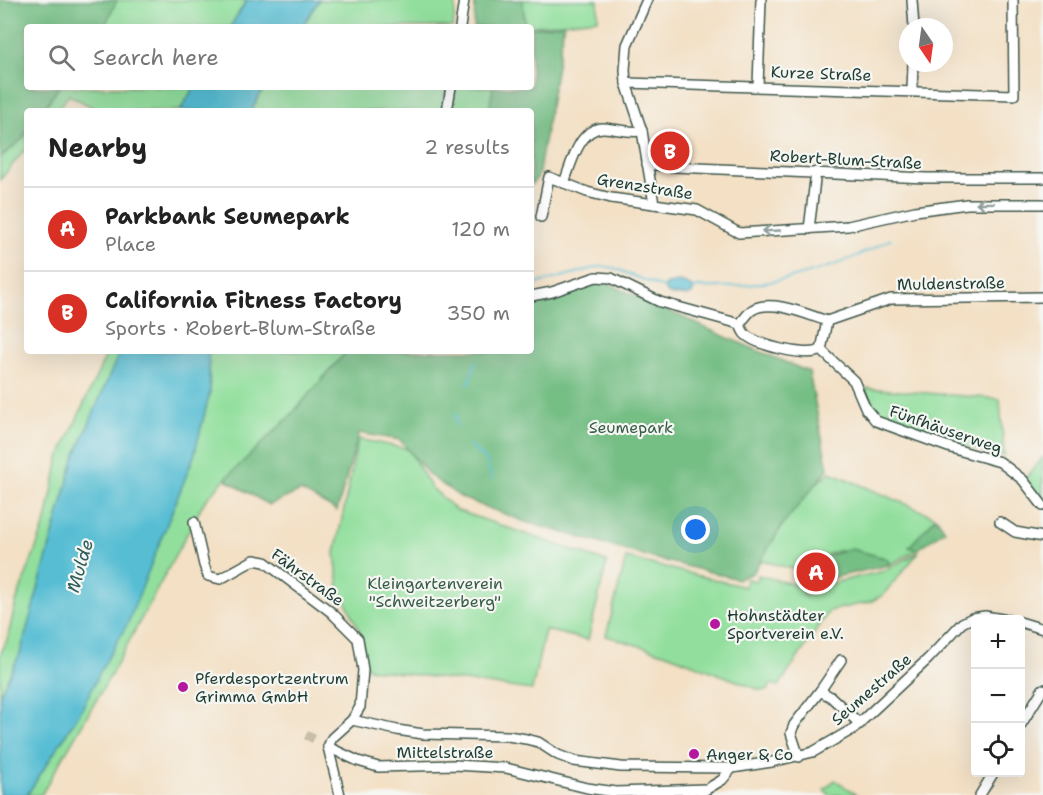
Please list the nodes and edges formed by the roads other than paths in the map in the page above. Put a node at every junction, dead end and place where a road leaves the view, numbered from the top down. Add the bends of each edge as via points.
1 (464, 0) edge
2 (647, 0) edge
3 (761, 0) edge
4 (912, 0) edge
5 (1012, 0) edge
6 (913, 18) edge
7 (460, 24) edge
8 (913, 72) edge
9 (626, 83) junction
10 (758, 86) junction
11 (450, 90) edge
12 (912, 91) junction
13 (448, 108) edge
14 (642, 131) junction
15 (647, 164) junction
16 (816, 172) junction
17 (1043, 178) edge
18 (564, 183) junction
19 (654, 204) junction
20 (1043, 204) edge
21 (541, 217) dead end
22 (809, 229) junction
23 (534, 295) edge
24 (1043, 297) edge
25 (827, 321) junction
26 (740, 324) junction
27 (821, 350) junction
28 (1043, 506) edge
29 (194, 522) dead end
30 (1000, 522) dead end
31 (1043, 537) edge
32 (971, 618) edge
33 (1025, 624) edge
34 (1043, 629) edge
35 (841, 660) dead end
36 (1043, 689) edge
37 (820, 691) junction
38 (352, 720) junction
39 (1022, 723) edge
40 (860, 724) junction
41 (328, 747) junction
42 (799, 757) junction
43 (732, 768) junction
44 (991, 777) edge
45 (706, 789) junction
46 (340, 795) edge
47 (697, 795) edge
48 (980, 795) edge

1 - 7 street
2 - 9 street via 627,45
3 - 10 street
4 - 6 street
5 - 12 street, Kurze Straße via 1014,94
8 - 12 street
9 - 10 street, Kurze Straße
9 - 14 street
10 - 12 street, Kurze Straße
11 - 13 street
14 - 15 street
14 - 18 street via 603,128 591,133 582,140
15 - 16 street, Robert-Blum-Straße
15 - 19 street
16 - 17 street, Robert-Blum-Straße via 926,178
16 - 22 street
18 - 19 street, Grenzstraße via 611,198
18 - 21 street via 549,177
22 -> 19 street, Grenzstraße via 739,233 697,210
20 -> 22 street, Grenzstraße via 967,204 862,224
23 - 26 street via 596,277 611,278 660,302
24 - 25 street, Muldenstraße via 891,299
25 - 26 street via 775,305 752,310
25 - 27 street
26 - 27 street via 745,335 785,351
27 - 28 street, Fünfhäuserweg via 854,381 876,421 1000,462 1023,480
29 - 38 street, Fährstraße via 208,576 220,579 254,560 266,562 331,612 358,639 362,694
30 - 31 street via 1015,531
32 - 40 street, Seumestraße
33 - 34 street
35 - 37 street
36 - 39 street
37 - 40 street
37 - 42 street via 791,733
38 - 41 street
38 - 43 street, Seumestraße via 423,734 526,739 574,761 599,765
40 - 42 street, Seumestraße
41 - 45 street, Mittelstraße via 378,767 506,768 616,792
41 - 46 street
42 - 43 street, Seumestraße
43 - 45 street via 722,780
44 - 48 street
45 - 47 street

